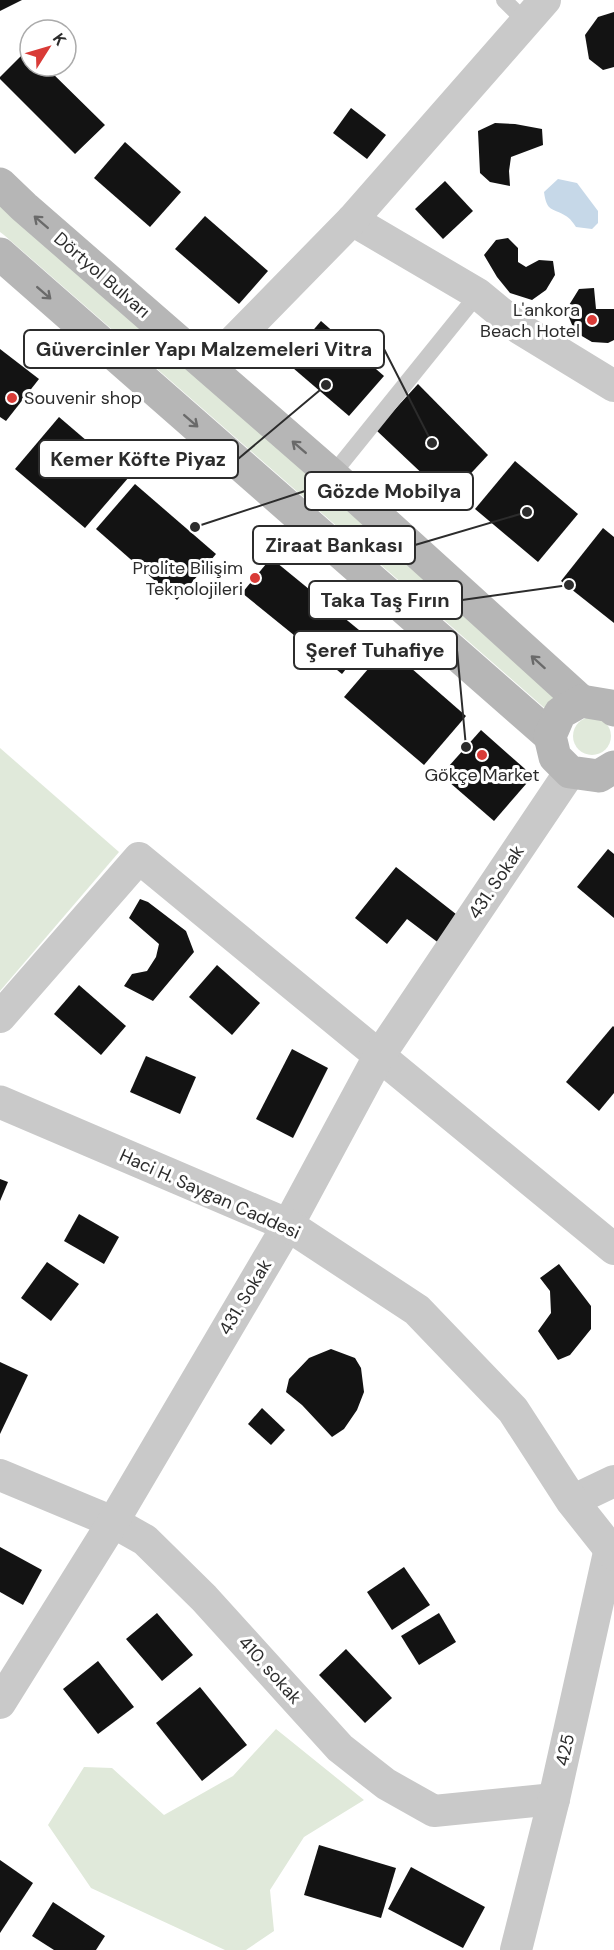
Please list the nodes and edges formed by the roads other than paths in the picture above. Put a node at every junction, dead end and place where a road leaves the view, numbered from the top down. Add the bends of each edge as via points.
1 (504, 0) edge
2 (536, 11) edge
3 (0, 184) edge
4 (352, 219) junction
5 (0, 254) edge
6 (478, 294) junction
7 (208, 367) junction
8 (614, 386) edge
9 (332, 475) junction
10 (605, 704) edge
11 (550, 736) junction
12 (599, 776) edge
13 (0, 1017) edge
14 (380, 1056) junction
15 (0, 1102) edge
16 (288, 1225) junction
17 (614, 1249) edge
18 (0, 1475) edge
19 (614, 1480) edge
20 (572, 1501) junction
21 (113, 1522) junction
22 (612, 1551) edge
23 (0, 1703) edge
24 (554, 1800) junction
25 (516, 1950) edge

1 - 2 lane
2 - 4 street
7 -> 3 main road, Dörtyol Bulvarı
4 - 6 street
4 - 7 street
5 -> 11 main road
6 - 8 street via 519,328
6 - 9 lane
9 -> 7 main road, Dörtyol Bulvarı
10 -> 9 main road, Dörtyol Bulvarı
10 - 11 main road via 560,713
11 - 12 main road via 555,757
12 - 14 street, 431. Sokak
13 - 14 street via 139,858
14 - 16 street, 431. Sokak
14 - 17 street
15 - 16 street, Haci H. Saygan Caddesi
16 - 20 street, Haci H. Saygan Caddesi via 417,1310 513,1410
16 - 21 street, 431. Sokak
18 - 21 street, 410. sokak
19 - 20 street
20 - 22 street, Haci H. Saygan Caddesi
21 - 23 street, 431. Sokak
21 - 24 street, 410. sokak via 145,1540 204,1598 340,1748 386,1784 434,1811
22 - 24 street, 425
24 - 25 street, 425

